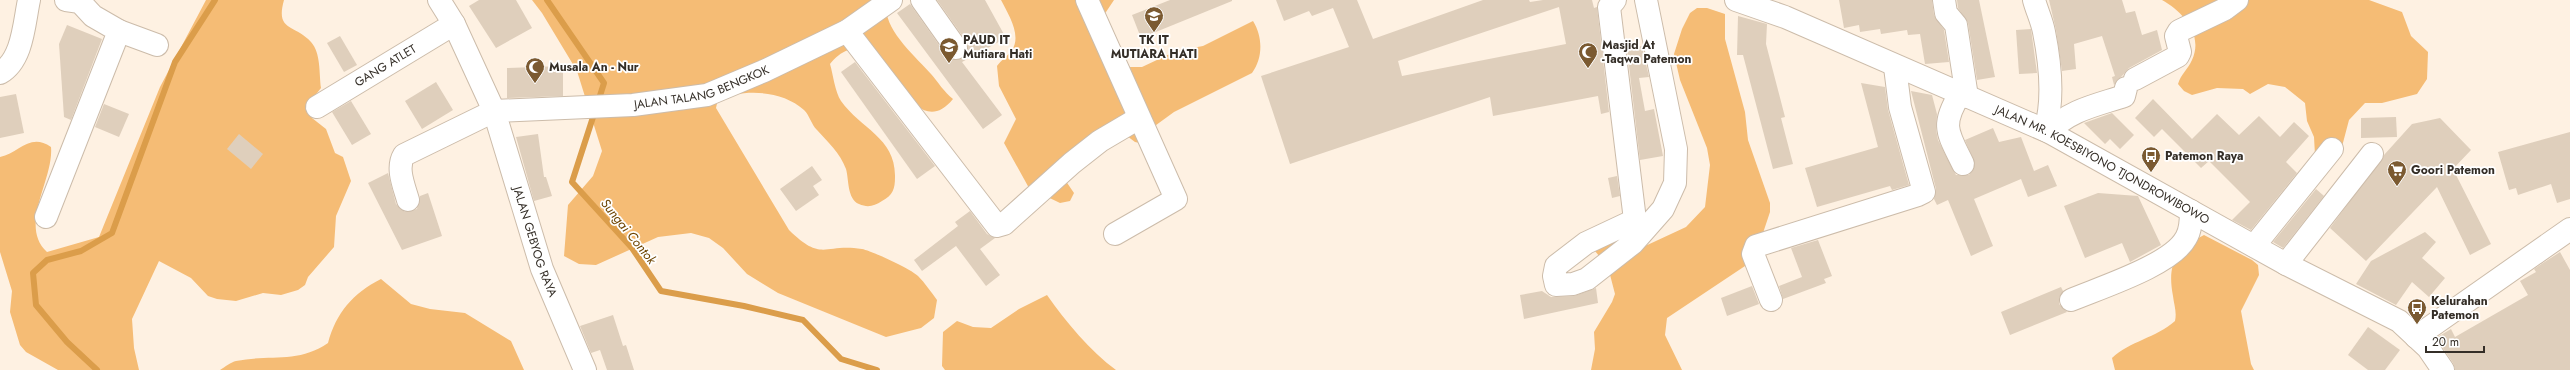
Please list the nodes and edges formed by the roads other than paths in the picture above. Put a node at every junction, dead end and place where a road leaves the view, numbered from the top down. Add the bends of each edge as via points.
1 (29, 0) edge
2 (66, 0) edge
3 (439, 0) edge
4 (892, 0) edge
5 (922, 0) edge
6 (1087, 0) edge
7 (1615, 0) edge
8 (1646, 0) edge
9 (1736, 0) edge
10 (1944, 0) edge
11 (2034, 0) edge
12 (2238, 0) edge
13 (454, 24) junction
14 (847, 30) junction
15 (119, 31) junction
16 (156, 45) dead end
17 (956, 48) dead end
18 (1895, 67) junction
19 (0, 73) edge
20 (1963, 96) junction
21 (317, 108) dead end
22 (494, 111) junction
23 (1139, 118) junction
24 (2047, 131) junction
25 (2332, 149) dead end
26 (2372, 154) dead end
27 (1963, 164) dead end
28 (408, 200) dead end
29 (2191, 211) junction
30 (46, 217) dead end
31 (1115, 234) dead end
32 (2568, 235) edge
33 (2254, 246) junction
34 (2286, 264) junction
35 (1771, 300) dead end
36 (2071, 300) dead end
37 (2416, 337) junction
38 (585, 370) edge
39 (2443, 370) edge

1 - 19 street via 17,54 11,64
2 - 15 street via 80,2 93,16
3 - 13 street, JALAN GEBYOG RAYA
4 - 14 street, JALAN TALANG BENGKOK
5 - 17 street
6 - 23 street
7 - 8 street via 1610,7 1639,227 1663,209 1674,183 1676,170 1676,149
9 - 18 street, JALAN MR. KOESBIYONO TJONDROWIBOWO via 1785,17
10 - 20 street via 1946,13 1956,25
11 - 24 street via 2044,32 2049,78
12 - 24 street via 2179,31 2176,36 2180,52 2178,56 2131,84 2124,96 2075,112
13 - 21 street, GANG ATLET
13 - 22 street, JALAN GEBYOG RAYA
14 - 22 street, JALAN TALANG BENGKOK via 764,71 707,95 633,105
14 - 23 street via 997,226 1009,220 1100,141
15 - 16 street
15 - 30 street
18 - 20 street, JALAN MR. KOESBIYONO TJONDROWIBOWO
18 - 35 street via 1900,107 1924,192 1756,246 1753,254
20 - 24 street, JALAN MR. KOESBIYONO TJONDROWIBOWO
20 - 27 street via 1949,111 1948,127
22 - 28 street via 404,155 400,162 400,171
22 - 38 street, JALAN GEBYOG RAYA via 542,269
23 - 31 street via 1176,199
24 - 29 street, JALAN MR. KOESBIYONO TJONDROWIBOWO
25 - 33 street
26 - 34 street
29 - 33 street, JALAN MR. KOESBIYONO TJONDROWIBOWO
29 - 36 street via 2191,226 2186,238 2180,248 2164,260
32 - 37 street
33 - 34 street, JALAN MR. KOESBIYONO TJONDROWIBOWO
34 - 37 street, JALAN MR. KOESBIYONO TJONDROWIBOWO via 2399,321
37 - 39 street, JALAN MR. KOESBIYONO TJONDROWIBOWO

